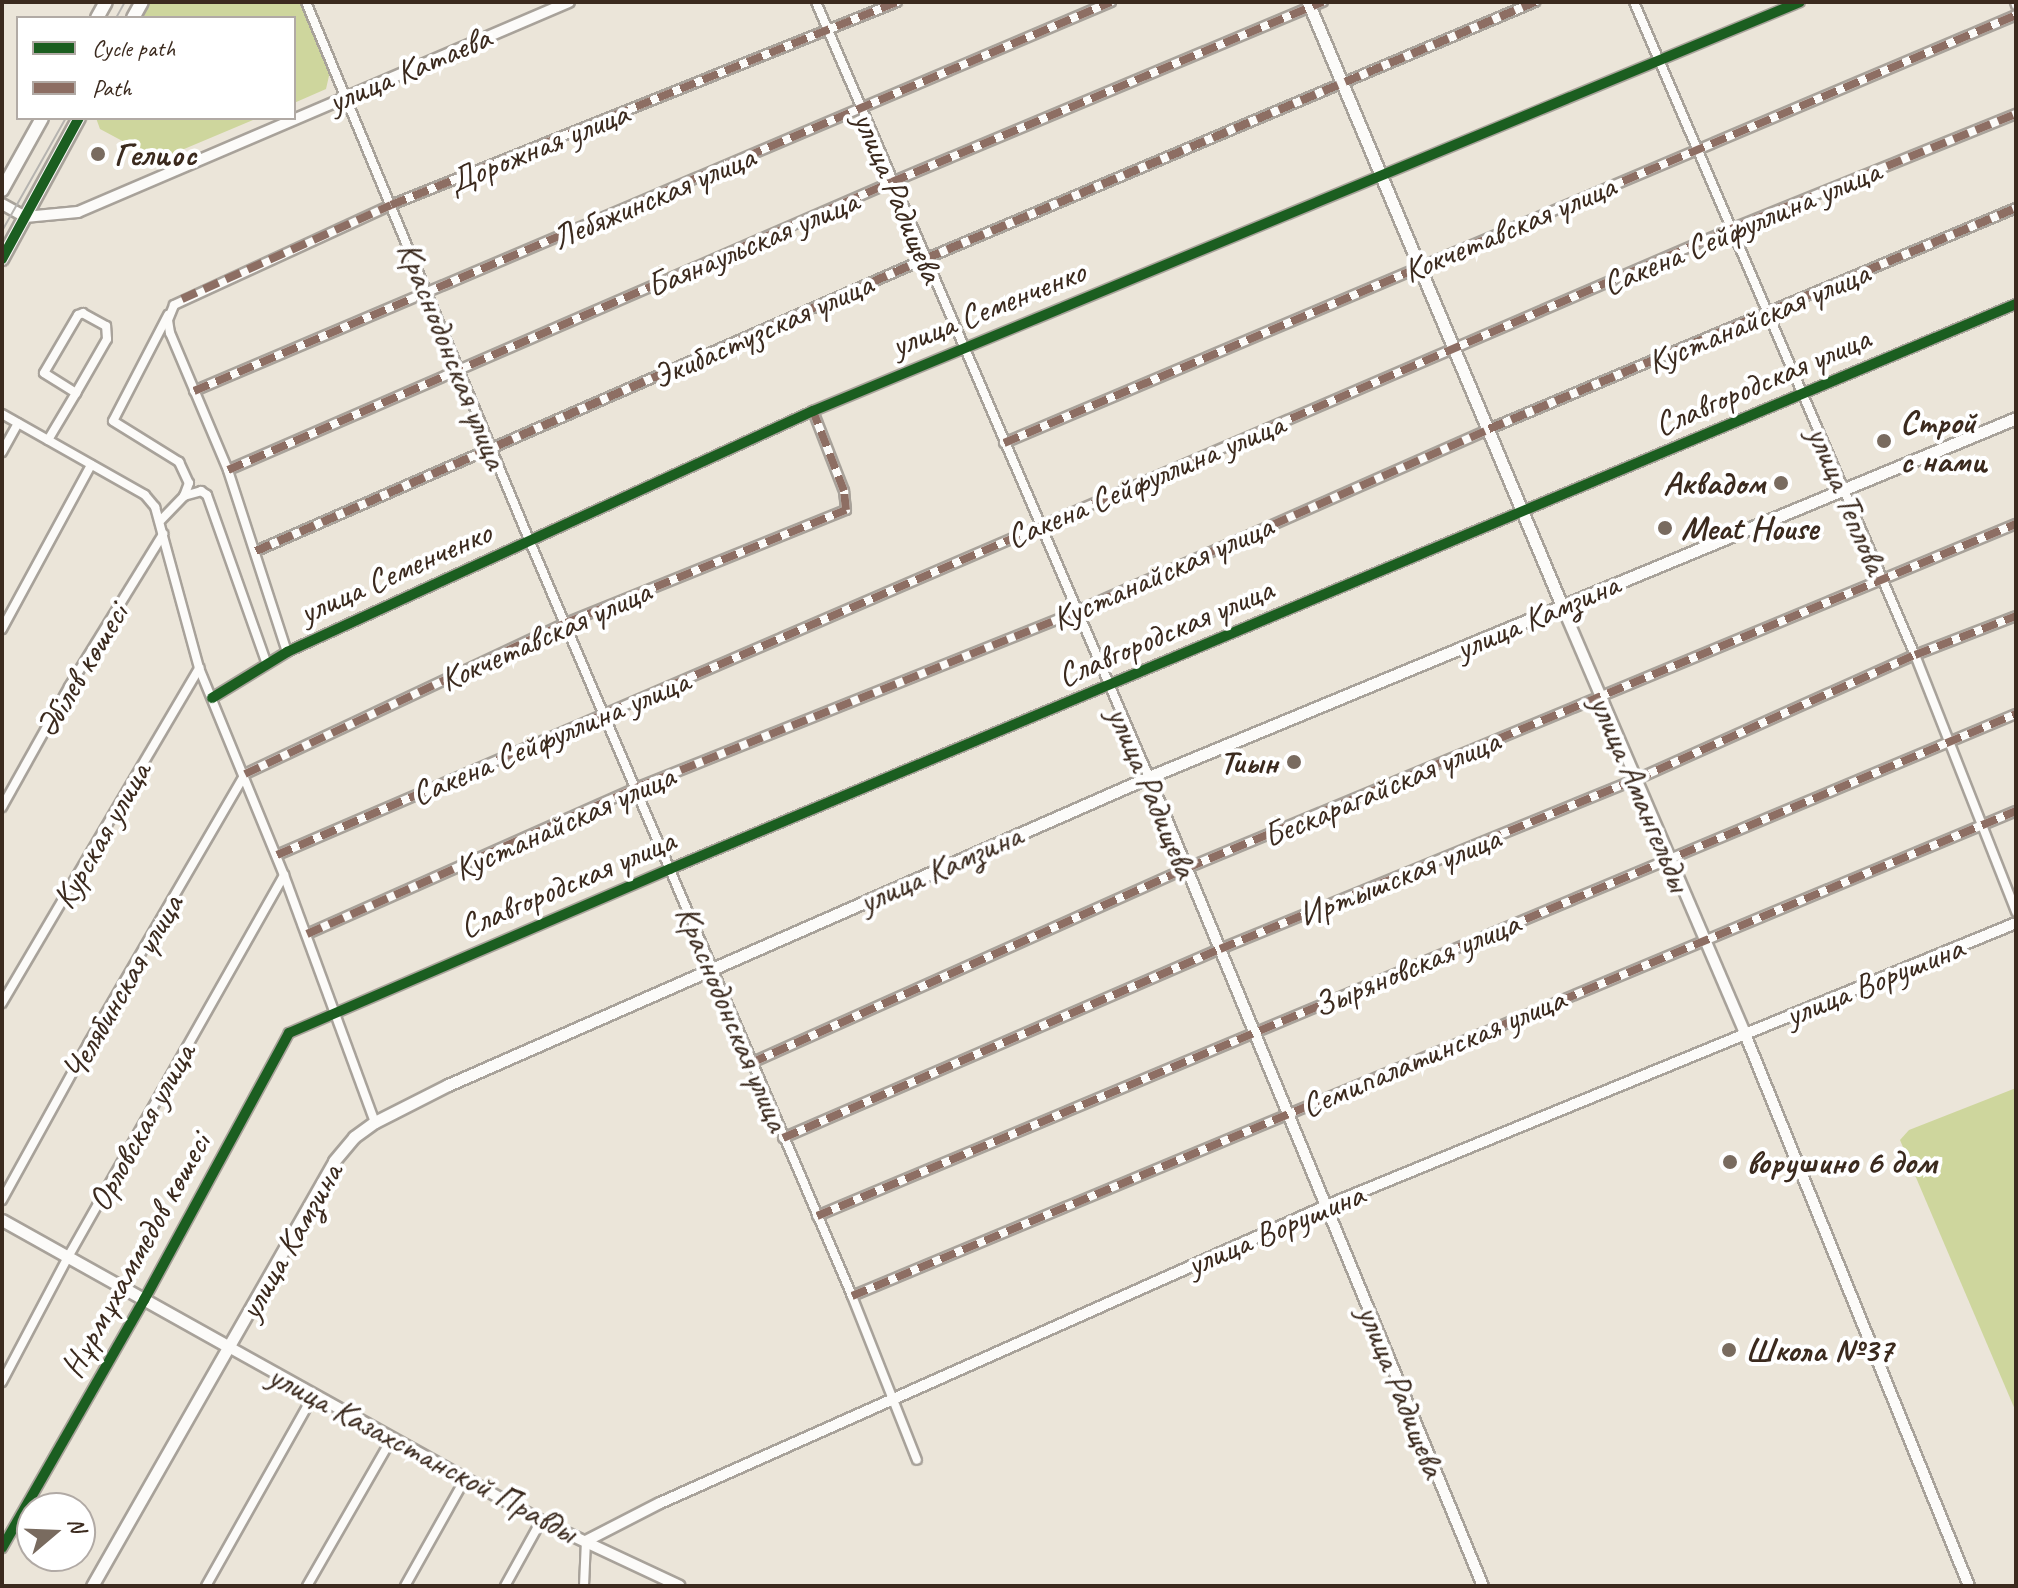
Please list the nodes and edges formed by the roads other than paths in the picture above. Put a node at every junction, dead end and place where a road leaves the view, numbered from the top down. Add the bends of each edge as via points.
1 (306, 2) edge
2 (569, 2) edge
3 (816, 2) edge
4 (897, 2) edge
5 (1111, 2) edge
6 (1323, 2) edge
7 (1535, 2) edge
8 (1634, 2) edge
9 (1800, 2) edge
10 (1309, 5) edge
11 (2016, 15) edge
12 (829, 32) junction
13 (1659, 60) junction
14 (1343, 85) junction
15 (345, 96) junction
16 (862, 111) junction
17 (2016, 114) edge
18 (296, 117) edge
19 (41, 120) edge
20 (78, 120) edge
21 (290, 120) edge
22 (1697, 149) junction
23 (1381, 176) junction
24 (892, 182) junction
25 (2, 190) edge
26 (2, 204) edge
27 (391, 205) junction
28 (2016, 208) edge
29 (25, 217) junction
30 (1731, 229) junction
31 (2, 259) edge
32 (925, 259) junction
33 (1419, 265) junction
34 (426, 292) junction
35 (2016, 304) edge
36 (170, 312) junction
37 (1768, 313) junction
38 (963, 349) junction
39 (1454, 350) junction
40 (458, 370) junction
41 (194, 391) junction
42 (76, 393) junction
43 (1802, 394) junction
44 (813, 411) junction
45 (2, 414) edge
46 (2016, 418) edge
47 (18, 423) junction
48 (1489, 429) junction
49 (48, 440) junction
50 (1004, 443) junction
51 (492, 449) junction
52 (2, 452) edge
53 (91, 465) junction
54 (228, 470) junction
55 (1843, 488) junction
56 (184, 496) junction
57 (1522, 512) junction
58 (161, 520) junction
59 (2016, 524) edge
60 (1038, 525) junction
61 (163, 534) junction
62 (530, 542) junction
63 (256, 551) junction
64 (1882, 578) junction
65 (1562, 606) junction
66 (1075, 612) junction
67 (2016, 616) edge
68 (566, 623) junction
69 (2, 629) edge
70 (287, 652) junction
71 (1915, 655) junction
72 (267, 664) junction
73 (199, 668) junction
74 (1107, 687) junction
75 (1600, 697) junction
76 (212, 698) junction
77 (604, 713) junction
78 (2016, 714) edge
79 (1948, 742) junction
80 (245, 774) junction
81 (1149, 777) junction
82 (1635, 780) junction
83 (636, 788) junction
84 (2, 807) edge
85 (2016, 811) edge
86 (1981, 825) junction
87 (277, 855) junction
88 (1670, 859) junction
89 (1187, 868) junction
90 (670, 869) junction
91 (284, 875) junction
92 (2016, 912) edge
93 (2016, 923) edge
94 (307, 934) junction
95 (1704, 939) junction
96 (1220, 949) junction
97 (711, 968) junction
98 (2, 1003) edge
99 (337, 1014) junction
100 (1254, 1032) junction
101 (1745, 1034) junction
102 (751, 1063) junction
103 (1288, 1113) junction
104 (375, 1122) junction
105 (783, 1138) junction
106 (2, 1200) edge
107 (1326, 1206) junction
108 (817, 1216) junction
109 (2, 1220) edge
110 (68, 1257) junction
111 (852, 1296) junction
112 (144, 1300) junction
113 (229, 1347) junction
114 (2, 1382) edge
115 (314, 1394) junction
116 (892, 1400) junction
117 (392, 1438) junction
118 (917, 1460) dead end
119 (465, 1479) junction
120 (541, 1521) junction
121 (586, 1541) junction
122 (2, 1548) edge
123 (92, 1586) edge
124 (206, 1586) edge
125 (307, 1586) edge
126 (405, 1586) edge
127 (505, 1586) edge
128 (584, 1586) edge
129 (680, 1586) edge
130 (1483, 1586) edge
131 (1969, 1586) edge

1 - 15 street, Краснодонская улица
2 - 15 street, улица Катаева
3 - 12 street, улица Радищева
4 - 12 street, Дорожная улица
5 - 16 street, Лебяжинская улица
6 - 10 street, Баянаульская улица
7 - 14 street, Экибастузская улица
8 - 13 street, улица Теплова
9 - 13 street, улица Семенченко
10 - 14 main road, улица Амангельды
10 - 24 street, Баянаульская улица
11 - 22 street, Кокчетавская улица
12 - 16 street, улица Радищева
12 - 27 street, Дорожная улица
13 - 22 street, улица Теплова
13 - 23 street, улица Семенченко
14 - 23 main road, улица Амангельды
14 - 32 street, Экибастузская улица
15 - 18 street, улица Катаева
15 - 27 street, Краснодонская улица
16 - 24 street, улица Радищева
16 - 34 street, Лебяжинская улица
17 - 30 street, Сакена Сейфуллина улица
19 - 25 main road
20 - 29 main road
21 - 29 street, улица Катаева via 78,212
22 - 30 street, улица Теплова
22 - 33 street, Кокчетавская улица
23 - 33 main road, улица Амангельды
23 - 38 street, улица Семенченко
24 - 32 street, улица Радищева
24 - 40 street, Баянаульская улица
26 - 29 street
27 - 34 street, Краснодонская улица
27 - 36 street, Дорожная улица via 182,299
28 - 37 street, Кустанайская улица
29 - 31 main road
30 - 37 street, улица Теплова
30 - 39 street, Сакена Сейфуллина улица
32 - 38 street, улица Радищева
32 - 51 street, Экибастузская улица
33 - 39 main road, улица Амангельды
33 - 50 street, Кокчетавская улица
34 - 40 street, Краснодонская улица
34 - 41 street, Лебяжинская улица
35 - 43 street, Славгородская улица
36 - 41 street via 170,333
36 - 56 street via 113,421 179,462 189,483
37 - 43 street, улица Теплова
37 - 48 street, Кустанайская улица
38 - 44 street, улица Семенченко
38 - 50 street, улица Радищева
39 - 48 main road, улица Амангельды
39 - 60 street, Сакена Сейфуллина улица
40 - 51 street, Краснодонская улица
40 - 54 street, Баянаульская улица
41 - 54 street
42 - 42 street via 108,333 106,326 83,313 44,373
42 - 49 street
43 - 55 street, улица Теплова
43 - 57 street, Славгородская улица
44 - 62 street, улица Семенченко
44 - 68 street, Кокчетавская улица via 846,510
45 - 47 street
46 - 55 main road, улица Камзина
47 - 49 street
47 - 52 street
48 - 57 main road, улица Амангельды
48 - 66 street, Кустанайская улица
49 - 53 street
50 - 60 street, улица Радищева
51 - 62 street, Краснодонская улица
51 - 63 street, Экибастузская улица
53 - 58 street via 145,495
53 - 69 street
54 - 63 street
55 - 64 street, улица Теплова
55 - 65 main road, улица Камзина
56 - 58 street
56 - 72 street via 201,491 213,504
57 - 65 main road, улица Амангельды
57 - 74 street, Славгородская улица
58 - 61 street
59 - 64 street, Бескарагайская улица
60 - 66 street, улица Радищева
60 - 77 street, Сакена Сейфуллина улица
61 - 73 street
61 - 84 street, Әбілев көшесі
62 - 68 street, Краснодонская улица
62 - 70 street, улица Семенченко
63 - 70 street
64 - 71 street, улица Теплова
64 - 75 street, Бескарагайская улица
65 - 75 street, улица Амангельды
65 - 81 main road, улица Камзина
66 - 74 street, улица Радищева
66 - 83 street, Кустанайская улица
67 - 71 street, Иртышская улица
68 - 77 street, Краснодонская улица
68 - 80 street, Кокчетавская улица
70 - 72 street, улица Семенченко
71 - 79 street, улица Теплова
71 - 82 street, Иртышская улица
72 - 76 street, улица Семенченко
73 - 76 street
73 - 98 street, Курская улица
74 - 81 street, улица Радищева
74 - 90 street, Славгородская улица
75 - 82 street, улица Амангельды
75 - 89 street, Бескарагайская улица
76 - 80 street
77 - 83 street, Краснодонская улица
77 - 87 street, Сакена Сейфуллина улица
78 - 79 street, Зыряновская улица
79 - 86 street, улица Теплова
79 - 88 street, Зыряновская улица
80 - 87 street
80 - 106 street, Челябинская улица
81 - 89 street, улица Радищева
81 - 97 main road, улица Камзина
82 - 88 street, улица Амангельды
82 - 96 street, Иртышская улица
83 - 90 street, Краснодонская улица
83 - 94 street, Кустанайская улица
85 - 86 street, Семипалатинская улица
86 - 92 street, улица Теплова
86 - 95 street, Семипалатинская улица
87 - 91 street
88 - 95 street, улица Амангельды
88 - 100 street, Зыряновская улица
89 - 96 street, улица Радищева
89 - 102 street, Бескарагайская улица
90 - 97 street, Краснодонская улица
90 - 99 street, Славгородская улица
91 - 94 street
91 - 110 street, Орловская улица
93 - 101 street, улица Ворушина
94 - 99 street
95 - 101 street, улица Амангельды
95 - 103 street, Семипалатинская улица
96 - 100 street, улица Радищева
96 - 105 street, Иртышская улица
97 - 102 street, Краснодонская улица
97 - 104 main road, улица Камзина
99 - 104 street
99 - 112 street, Нұрмұхаммедов көшесі via 289,1033
100 - 103 street, улица Радищева
100 - 108 street, Зыряновская улица
101 - 107 street, улица Ворушина
101 - 131 street, улица Амангельды
102 - 105 street, Краснодонская улица
103 - 107 street, улица Радищева
103 - 111 street, Семипалатинская улица
104 - 113 main road, улица Камзина via 334,1161
105 - 108 street, Краснодонская улица
107 - 116 street, улица Ворушина
107 - 130 street, улица Радищева
108 - 111 street, Краснодонская улица
109 - 110 main road, улица Казахстанской Правды
110 - 112 main road, улица Казахстанской Правды
110 - 114 street, Орловская улица
111 - 116 street, Краснодонская улица
112 - 113 main road, улица Казахстанской Правды
112 - 122 street, Нұрмұхаммедов көшесі
113 - 115 street, улица Казахстанской Правды
113 - 123 main road, улица Камзина
115 - 117 street, улица Казахстанской Правды
115 - 124 street
116 - 118 street, Краснодонская улица
116 - 121 street, улица Ворушина
117 - 119 street, улица Казахстанской Правды
117 - 125 street
119 - 120 street, улица Казахстанской Правды
119 - 126 street
120 - 121 street, улица Казахстанской Правды
120 - 127 street
121 - 128 street
121 - 129 street, улица Казахстанской Правды

